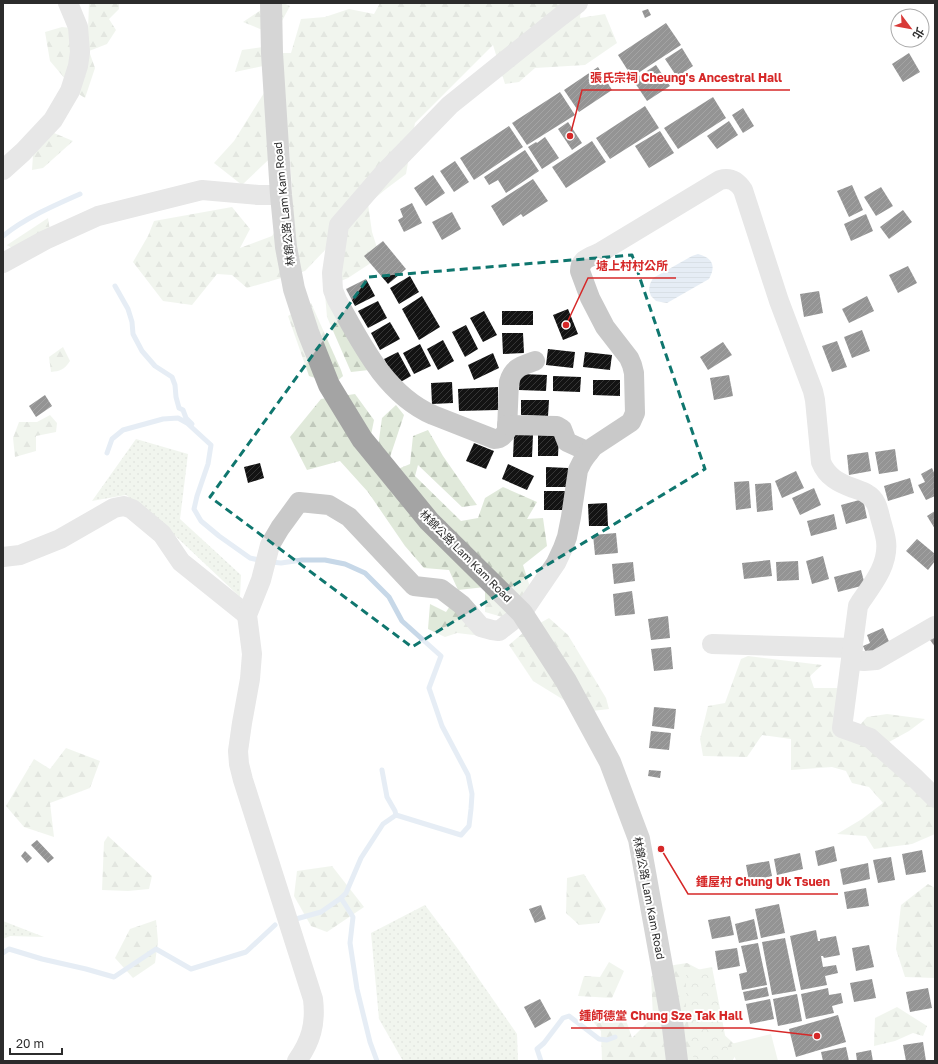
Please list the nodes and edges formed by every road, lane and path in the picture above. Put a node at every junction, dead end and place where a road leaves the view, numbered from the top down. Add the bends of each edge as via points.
1 (68, 3) edge
2 (271, 3) edge
3 (578, 3) edge
4 (3, 170) edge
5 (281, 195) junction
6 (3, 263) edge
7 (535, 361) dead end
8 (507, 425) junction
9 (589, 452) junction
10 (3, 557) edge
11 (522, 613) junction
12 (247, 615) junction
13 (935, 626) edge
14 (712, 644) dead end
15 (853, 654) junction
16 (935, 798) edge
17 (297, 1061) edge
18 (677, 1061) edge

1 - 4 street via 78,27 80,52 70,91 53,120
2 - 5 main road, 林錦公路 Lam Kam Road
3 - 8 street via 450,105 383,174 339,225 332,273 333,290 370,359 391,384 404,398 424,411 494,439 502,437
5 - 6 street via 202,190 98,216
5 - 11 main road, 林錦公路 Lam Kam Road via 286,247 294,289 328,385 362,439 429,521
7 - 8 street via 521,366 511,374
8 - 9 street via 557,426 562,429 567,442
9 - 11 street via 578,470 571,518 563,548
9 - 15 street via 631,422 635,413 634,373 629,358 605,327 590,298 580,271 582,262 720,180 735,181 742,190 779,301 810,380 815,400 821,462 834,480 870,496 876,504 884,531 886,542 881,571 858,606
10 - 12 street via 20,555 60,539 114,508 124,506 132,509 162,534 181,562
11 - 12 street via 499,631 481,627 462,605 442,589 414,586 350,517 329,505 299,502 270,545 261,580
11 - 18 main road, 林錦公路 Lam Kam Road via 566,681 610,762 639,839 674,1028
12 - 17 street via 252,654 239,738 239,764 313,999 315,1012 312,1032
13 - 15 street via 876,660 864,661
14 - 15 street
15 - 16 street via 842,728 870,738

